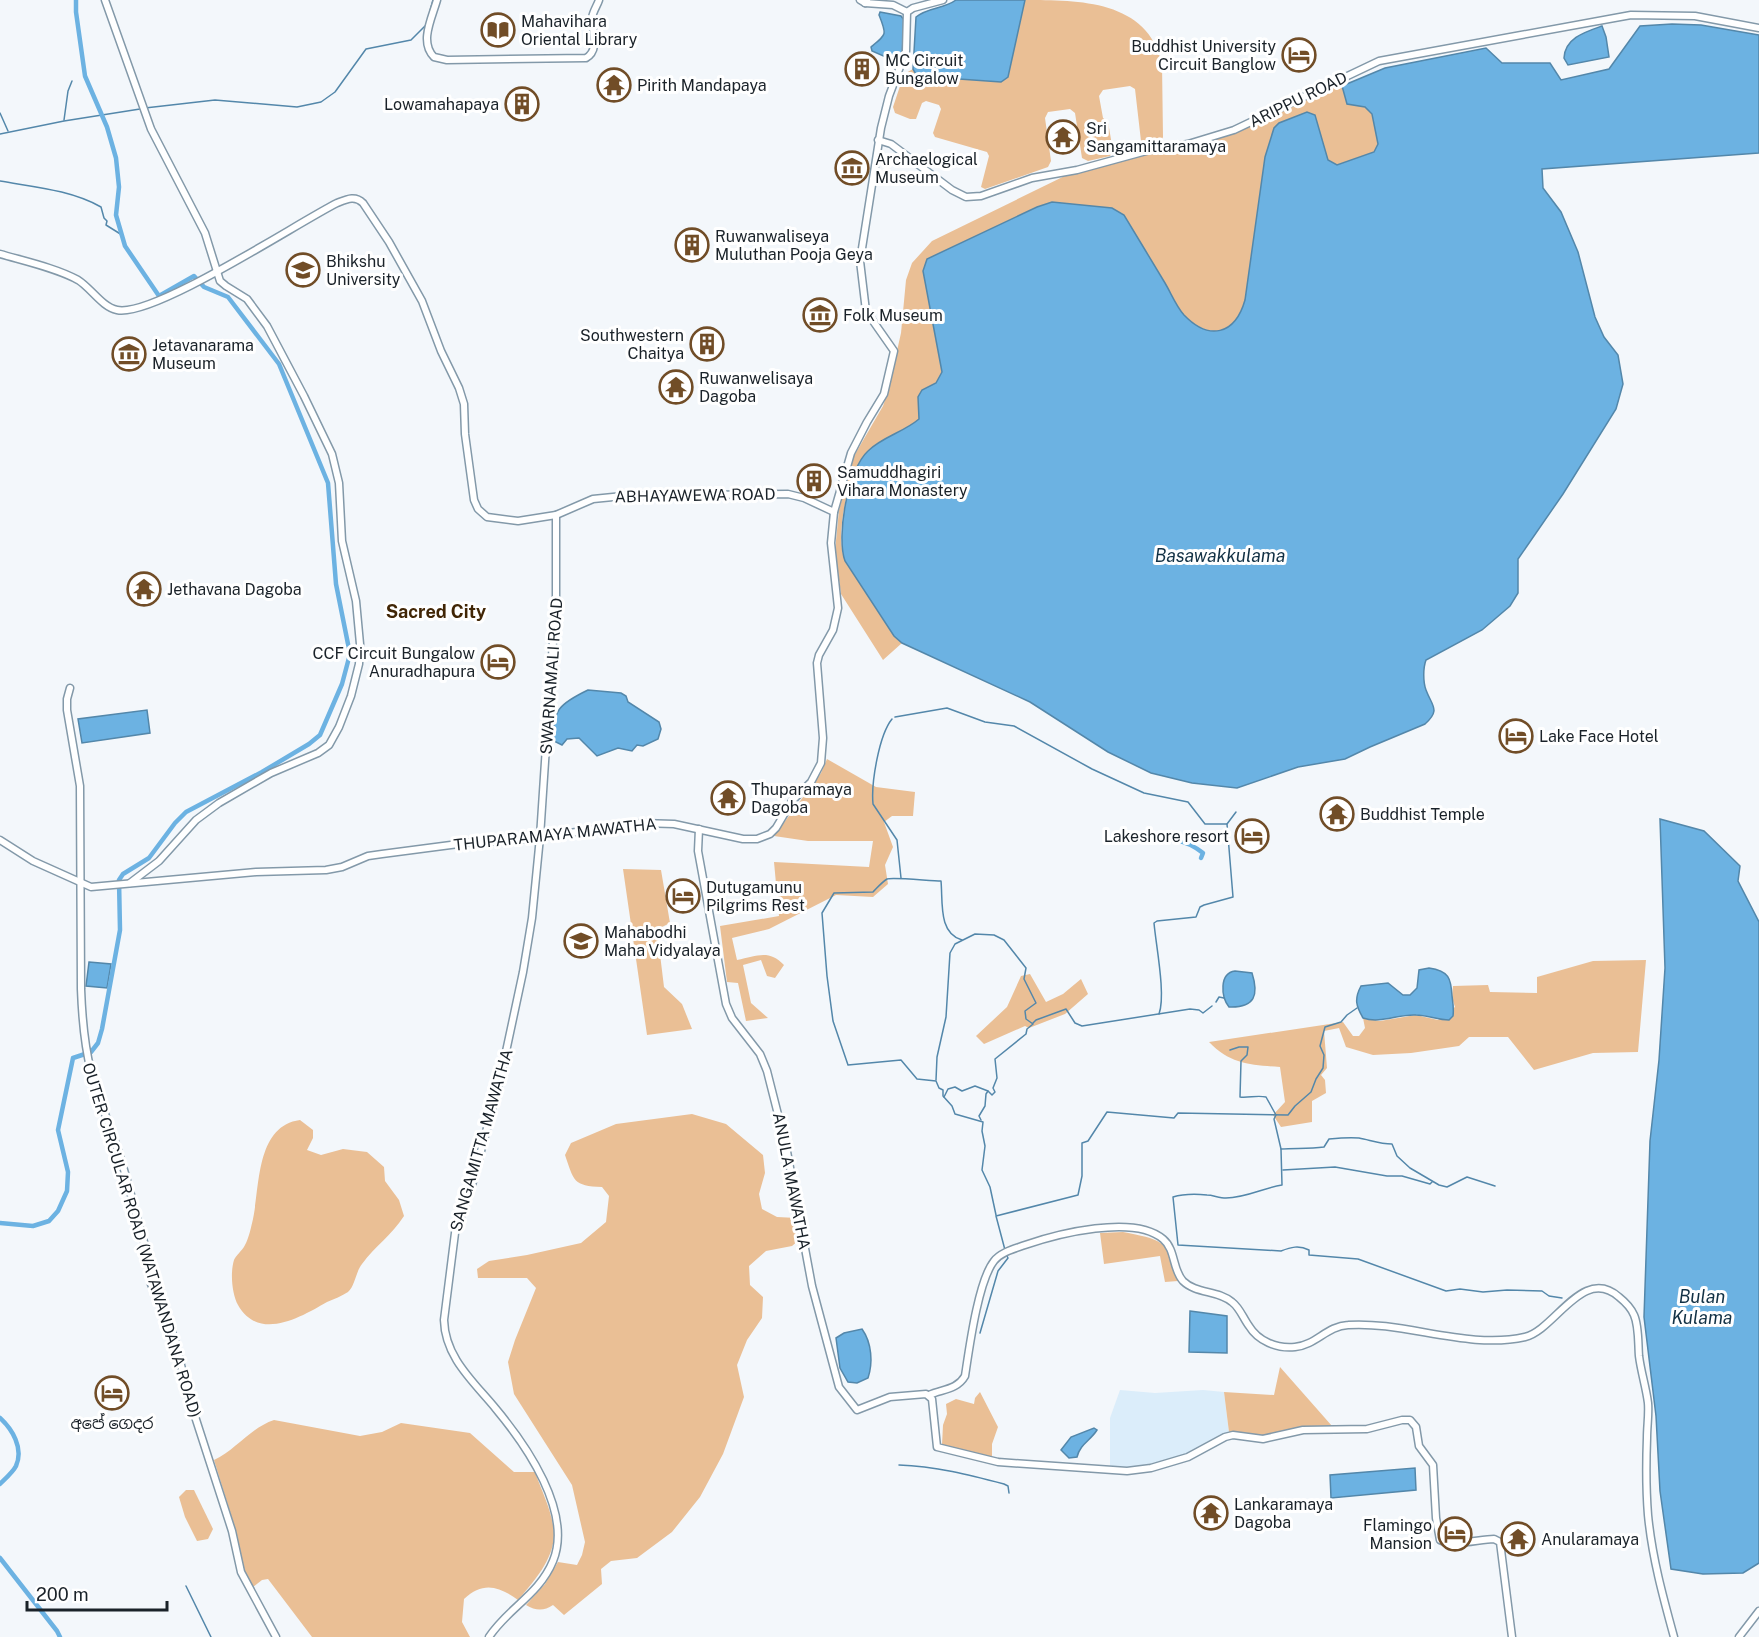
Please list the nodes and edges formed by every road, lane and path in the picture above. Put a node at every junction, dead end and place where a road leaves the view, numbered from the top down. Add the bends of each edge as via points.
1 (105, 0) edge
2 (437, 0) edge
3 (600, 0) edge
4 (943, 0) edge
5 (866, 1) edge
6 (907, 12) junction
7 (1759, 28) edge
8 (878, 140) junction
9 (0, 254) edge
10 (214, 272) junction
11 (834, 512) junction
12 (556, 515) junction
13 (70, 688) dead end
14 (699, 829) junction
15 (540, 837) junction
16 (0, 840) edge
17 (149, 869) junction
18 (155, 882) junction
19 (81, 884) junction
20 (127, 884) junction
21 (929, 1395) junction
22 (1759, 1611) edge
23 (276, 1637) edge
24 (489, 1637) edge
25 (1512, 1637) edge
26 (1674, 1637) edge
27 (1739, 1637) edge

1 - 10 main road via 145,114 213,252
2 - 3 main road via 426,46 434,57 447,60 586,58 594,49 592,17
4 - 6 main road
5 - 6 main road via 893,5
6 - 8 main road, THUPARAMAYA MAWATHA via 906,51
7 - 8 main road, ARIPPU ROAD via 1695,16 1631,15 1379,61 1234,130 1032,178 981,196 966,197 952,190 891,144
8 - 11 main road, THUPARAMAYA MAWATHA via 863,234 861,280 867,315 894,351 884,394 851,453
9 - 10 main road via 75,278 119,311 142,308
10 - 12 main road, ABHAYAWEWA ROAD via 345,199 360,200 422,301 459,388 478,509 487,517 509,521
10 - 17 main road via 222,284 247,299 267,326 329,446 338,476 342,542 354,591 360,654 351,696 329,745 219,803 196,819
11 - 12 main road, ABHAYAWEWA ROAD via 799,496 767,493 611,496
11 - 14 main road, THUPARAMAYA MAWATHA via 831,543 837,608 833,630 817,663 823,746 819,767 776,828 766,836 747,840
12 - 15 main road, SWARNAMALI ROAD via 556,596
13 - 19 main road, OUTER CIRCULAR ROAD (WATAWANDANA ROAD) via 67,710 80,786
14 - 15 main road, THUPARAMAYA MAWATHA via 650,822
14 - 21 main road, ANULA MAWATHA via 698,851 726,1004 760,1054 770,1078 812,1286 839,1387 856,1410 895,1396
15 - 18 main road, THUPARAMAYA MAWATHA via 382,854 326,870
15 - 24 main road, SANGAMITTA MAWATHA via 532,918 511,1031 472,1185 454,1233 444,1316 452,1353 516,1435 545,1486 558,1525 556,1553 543,1579
16 - 19 main road
17 - 18 main road
17 - 20 main road
18 - 20 main road, THUPARAMAYA MAWATHA
19 - 20 main road, THUPARAMAYA MAWATHA
19 - 23 main road, OUTER CIRCULAR ROAD (WATAWANDANA ROAD) via 81,989 87,1048 97,1092 123,1165 148,1262 160,1292 152,1284 175,1341 241,1572
21 - 25 main road via 937,1447 998,1462 1127,1471 1188,1457 1233,1435 1263,1439 1303,1430 1367,1429 1410,1420 1416,1427 1419,1446 1433,1465 1440,1540 1500,1542
21 - 26 main road via 954,1387 963,1379 984,1286 991,1266 1001,1255 1063,1233 1088,1229 1122,1228 1153,1233 1164,1239 1184,1281 1232,1302 1255,1334 1284,1347 1305,1346 1331,1329 1348,1325 1454,1338 1521,1338 1540,1331 1583,1292 1599,1288 1614,1293 1634,1315 1648,1403 1649,1518 1659,1583
22 - 27 main road

